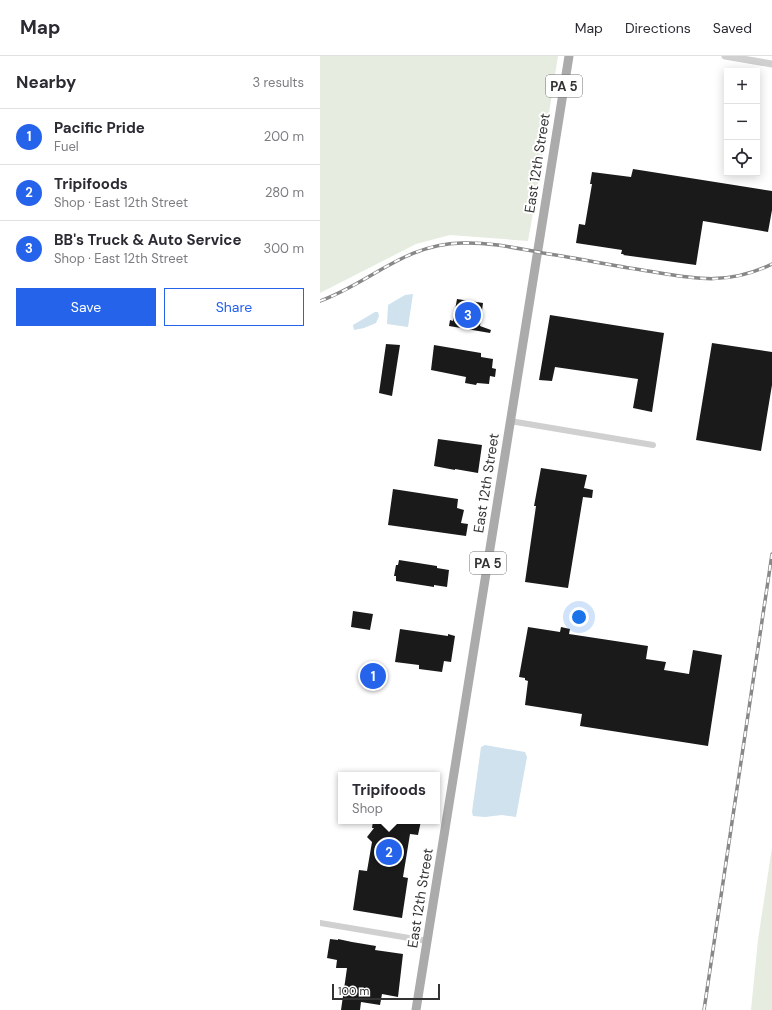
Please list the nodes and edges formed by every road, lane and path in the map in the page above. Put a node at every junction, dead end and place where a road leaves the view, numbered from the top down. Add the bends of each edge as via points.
1 (569, 56) edge
2 (725, 56) edge
3 (772, 64) edge
4 (510, 420) junction
5 (653, 445) dead end
6 (320, 923) edge
7 (427, 941) junction
8 (416, 1010) edge

1 - 4 main road, East 12th Street / PA 5
2 - 3 street
4 - 5 street
4 - 7 main road, East 12th Street / PA 5
6 - 7 street
7 - 8 main road, East 12th Street / PA 5

